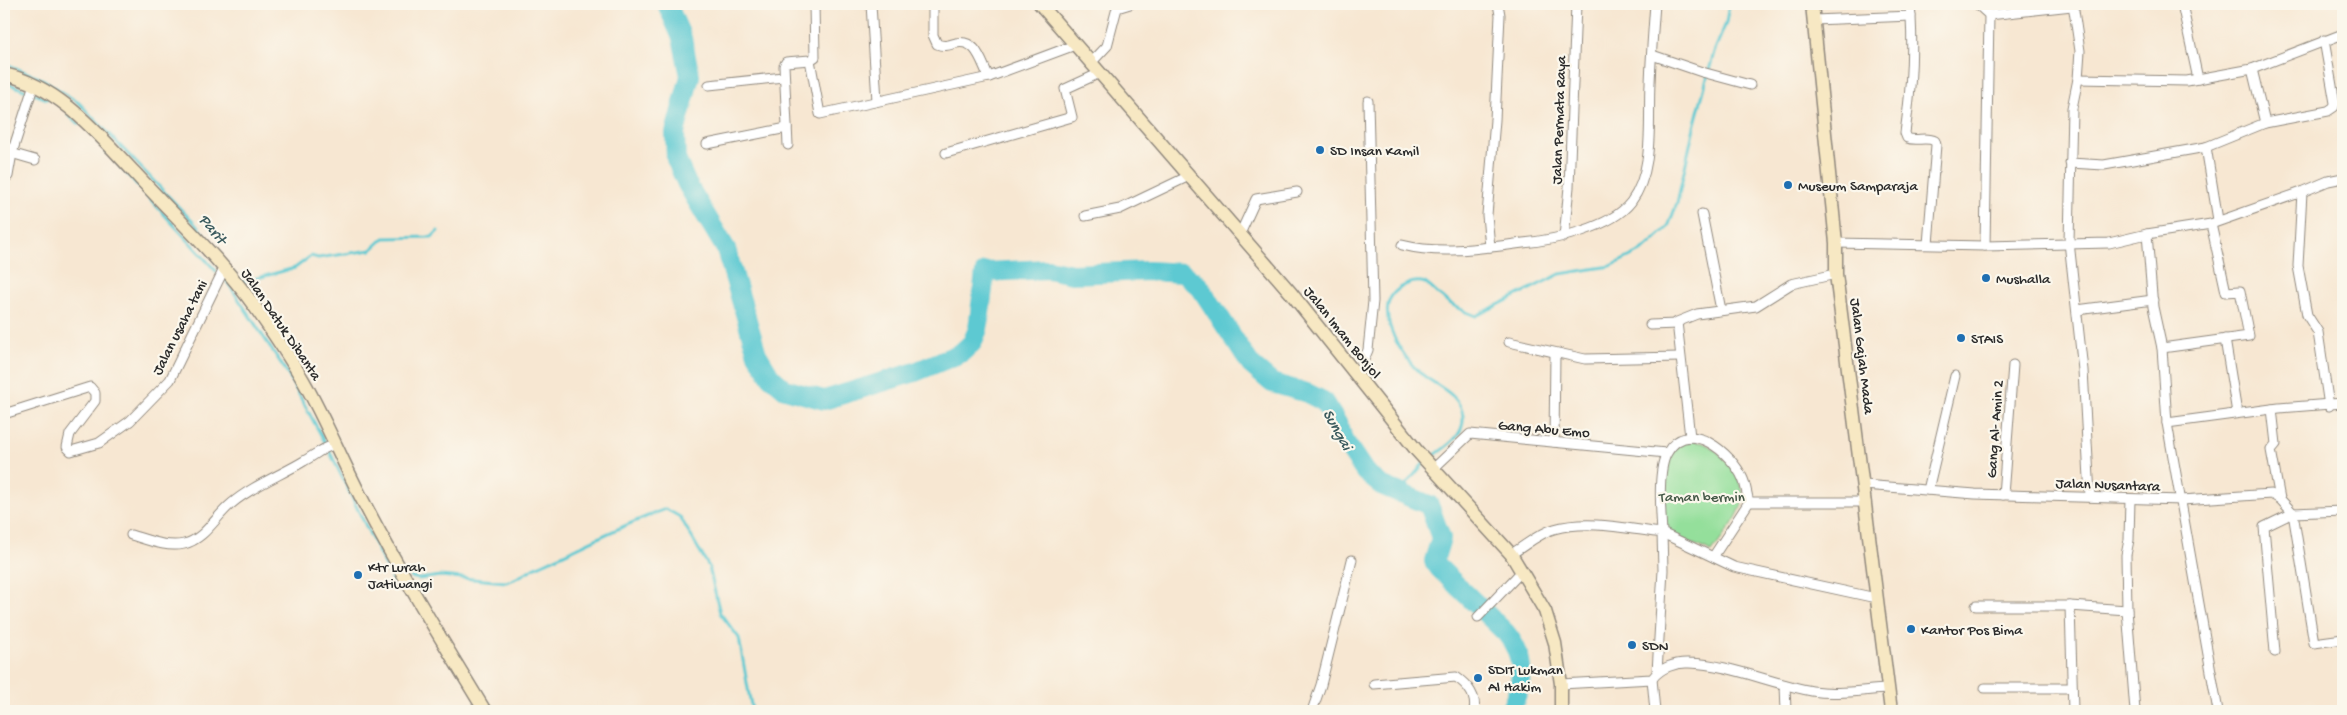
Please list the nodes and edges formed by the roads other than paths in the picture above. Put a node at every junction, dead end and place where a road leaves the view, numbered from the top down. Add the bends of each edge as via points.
1 (784, 4) edge
2 (818, 4) edge
3 (871, 4) edge
4 (933, 4) edge
5 (1040, 4) edge
6 (1130, 4) edge
7 (1498, 4) edge
8 (1576, 4) edge
9 (1655, 4) edge
10 (1812, 4) edge
11 (1910, 4) edge
12 (1977, 4) edge
13 (2182, 4) edge
14 (2072, 5) edge
15 (1989, 14) junction
16 (1911, 16) junction
17 (1814, 20) junction
18 (2343, 34) edge
19 (2324, 40) junction
20 (1075, 45) junction
21 (1652, 54) junction
22 (810, 60) junction
23 (1091, 63) junction
24 (2252, 69) junction
25 (1100, 73) junction
26 (4, 74) edge
27 (783, 77) junction
28 (989, 77) junction
29 (2078, 79) junction
30 (2198, 79) junction
31 (34, 84) junction
32 (709, 85) dead end
33 (1750, 85) dead end
34 (1368, 101) dead end
35 (877, 102) junction
36 (2265, 123) junction
37 (787, 128) junction
38 (707, 144) dead end
39 (788, 145) dead end
40 (2206, 147) junction
41 (8, 152) edge
42 (946, 153) dead end
43 (35, 160) dead end
44 (2070, 163) junction
45 (8, 176) dead end
46 (1189, 176) junction
47 (2343, 178) edge
48 (1296, 192) dead end
49 (2302, 192) junction
50 (1702, 214) dead end
51 (1085, 216) dead end
52 (2215, 222) junction
53 (1240, 234) junction
54 (2147, 234) junction
55 (1564, 237) junction
56 (2069, 242) junction
57 (1836, 243) junction
58 (1928, 244) junction
59 (1402, 245) dead end
60 (1985, 246) junction
61 (1490, 247) junction
62 (224, 268) junction
63 (1836, 274) junction
64 (2153, 300) junction
65 (1721, 310) junction
66 (2077, 310) junction
67 (1677, 324) junction
68 (1650, 325) dead end
69 (2225, 339) junction
70 (1508, 342) dead end
71 (2162, 348) junction
72 (1555, 353) junction
73 (1680, 357) junction
74 (2013, 365) dead end
75 (1358, 374) junction
76 (1955, 376) dead end
77 (2343, 403) edge
78 (2329, 406) junction
79 (2272, 409) junction
80 (4, 414) edge
81 (2238, 414) junction
82 (2167, 423) junction
83 (1690, 437) junction
84 (1554, 442) junction
85 (334, 445) junction
86 (1666, 453) junction
87 (1428, 463) junction
88 (1864, 485) junction
89 (1928, 490) junction
90 (2003, 495) junction
91 (2090, 496) junction
92 (2130, 499) junction
93 (2280, 499) junction
94 (2182, 500) junction
95 (1748, 502) junction
96 (1866, 502) junction
97 (2343, 511) edge
98 (2293, 513) junction
99 (1662, 533) junction
100 (131, 536) dead end
101 (1511, 554) junction
102 (1713, 557) junction
103 (1352, 560) dead end
104 (1522, 572) junction
105 (1876, 598) junction
106 (1976, 606) dead end
107 (2070, 606) junction
108 (2127, 610) junction
109 (1478, 617) dead end
110 (2343, 639) edge
111 (2275, 652) dead end
112 (1655, 676) junction
113 (1374, 684) dead end
114 (1561, 684) junction
115 (1785, 684) junction
116 (1888, 688) junction
117 (1985, 688) dead end
118 (2072, 688) junction
119 (485, 711) edge
120 (1312, 711) edge
121 (1474, 711) edge
122 (1561, 711) edge
123 (1655, 711) edge
124 (1786, 711) edge
125 (1890, 711) edge
126 (2073, 711) edge
127 (2135, 711) edge
128 (2218, 711) edge

1 - 2 street
2 - 22 street via 816,55
3 - 35 street
4 - 28 street via 933,35 937,44 945,46 965,42 972,45
5 - 20 main road, Jalan Imam Bonjol
6 - 23 street via 1117,8 1107,46
7 - 61 street via 1495,120 1487,215
8 - 55 street, Jalan Permata Raya
9 - 21 street
10 - 17 main road, Jalan Gajah Mada
11 - 16 street
12 - 15 street
13 - 30 street
14 - 15 street
14 - 29 street via 2080,51
15 - 60 street
16 - 17 street
16 - 58 street via 1911,89 1905,133 1907,138 1931,139 1936,145
17 - 57 main road, Jalan Gajah Mada
18 - 19 street
19 - 24 street
19 - 36 street via 2334,107 2328,111
20 - 23 main road, Jalan Imam Bonjol
20 - 28 street
21 - 33 street
21 - 55 street via 1647,155 1638,190 1630,203 1617,213 1580,233
22 - 27 street via 786,62
22 - 35 street via 820,114
23 - 25 main road, Jalan Imam Bonjol
24 - 30 street
24 - 36 street
25 - 42 street via 1065,89 1072,117
25 - 46 main road, Jalan Imam Bonjol
26 - 31 main road, Jalan Datuk Dibanta
27 - 32 street
27 - 37 street
28 - 35 street
29 - 30 street via 2145,82
29 - 44 street via 2072,108
31 - 41 street
31 - 62 main road, Jalan Datuk Dibanta via 65,103 95,132
34 - 75 street via 1373,301 1368,350
36 - 40 street
37 - 38 street
37 - 39 street
40 - 44 street via 2104,165
40 - 52 street
41 - 43 street
41 - 45 street
44 - 56 street
46 - 51 street via 1120,210
46 - 53 main road, Jalan Imam Bonjol
47 - 49 street
48 - 53 street via 1256,199
49 - 52 street
49 - 78 street via 2298,266 2308,315 2318,332
50 - 65 street
52 - 54 street
52 - 69 street via 2226,292 2240,291 2249,336
53 - 75 main road, Jalan Imam Bonjol
54 - 56 street via 2109,242
54 - 64 street
55 - 61 street
56 - 60 street
56 - 66 street
57 - 58 street
57 - 63 main road, Jalan Gajah Mada
58 - 60 street
59 - 61 street via 1417,249
62 - 80 street, Jalan usaha tani via 170,380 130,420 99,443 82,449 67,447 70,434 96,397 90,387
62 - 85 main road, Jalan Datuk Dibanta via 292,362
63 - 65 street via 1791,284 1756,306
63 - 88 main road, Jalan Gajah Mada
64 - 66 street
64 - 71 street
65 - 67 street via 1682,319
66 - 91 street via 2084,370
67 - 68 street
67 - 73 street
69 - 71 street
69 - 81 street
70 - 72 street
71 - 82 street
72 - 73 street via 1584,359
72 - 84 street
73 - 83 street
74 - 90 street, Gang Al- Amin 2
75 - 87 main road, Jalan Imam Bonjol
76 - 89 street
77 - 78 street
78 - 79 street
79 - 81 street
79 - 93 street via 2276,444 2271,450
81 - 82 street
82 - 94 street
83 - 86 street via 1678,440
83 - 95 street via 1704,439 1733,463 1743,480
84 - 86 street, Gang Abu Emo
84 - 87 street, Gang Abu Emo via 1470,434
85 - 100 street via 319,450 306,461 244,494 190,542 165,544
85 - 119 main road, Jalan Datuk Dibanta via 401,572
86 - 99 street via 1662,470
87 - 101 main road, Jalan Imam Bonjol
88 - 89 street, Jalan Nusantara
88 - 96 main road, Jalan Gajah Mada
89 - 90 street, Jalan Nusantara
90 - 91 street, Jalan Nusantara
91 - 92 street, Jalan Nusantara
92 - 94 street, Jalan Nusantara
92 - 108 street
93 - 94 street, Jalan Nusantara via 2270,494
93 - 98 street
94 - 128 street
95 - 96 street
95 - 102 street
96 - 105 main road, Jalan Gajah Mada
97 - 98 street
98 - 110 street via 2314,643
98 - 111 street via 2268,524 2263,531
99 - 101 street via 1600,525 1570,526 1547,532
99 - 102 street
99 - 112 street via 1663,570
101 - 104 main road, Jalan Imam Bonjol
102 - 105 street via 1734,567
103 - 120 street
104 - 109 street
104 - 114 main road, Jalan Imam Bonjol via 1545,611 1555,643
105 - 116 main road, Jalan Gajah Mada
106 - 107 street
107 - 108 street
107 - 118 street
108 - 127 street
112 - 114 street
112 - 115 street via 1672,665 1688,663
112 - 123 street
113 - 121 street via 1456,677 1463,681 1474,697
114 - 122 main road, Jalan Imam Bonjol
115 - 116 street via 1824,692
115 - 124 street
116 - 125 main road, Jalan Gajah Mada
117 - 118 street
118 - 126 street

